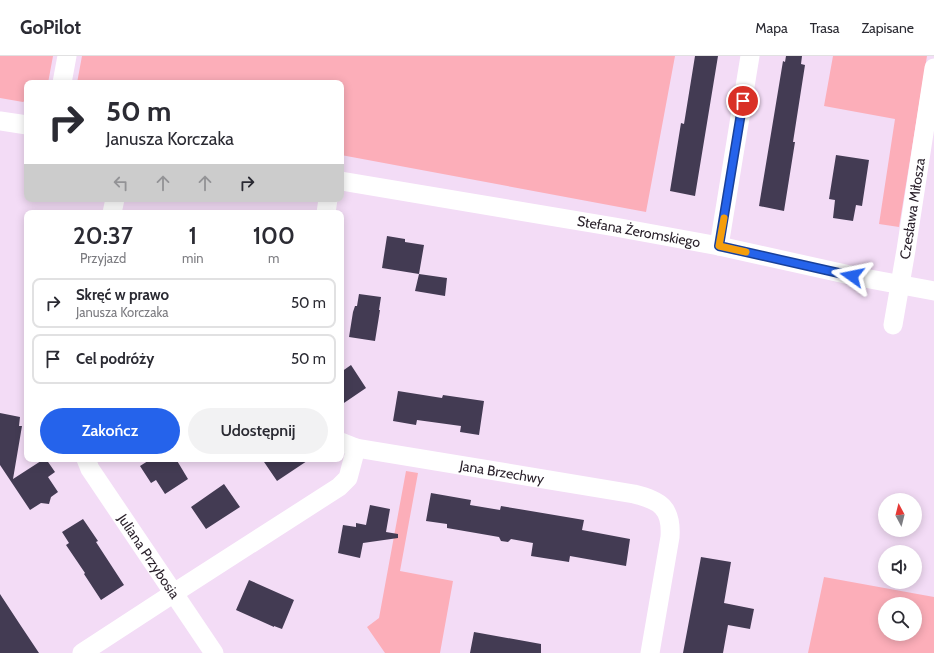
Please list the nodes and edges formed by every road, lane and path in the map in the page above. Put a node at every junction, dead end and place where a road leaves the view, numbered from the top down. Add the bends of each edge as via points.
1 (67, 56) edge
2 (750, 56) edge
3 (934, 68) edge
4 (63, 80) edge
5 (0, 121) edge
6 (24, 125) edge
7 (344, 182) edge
8 (719, 246) junction
9 (900, 285) junction
10 (934, 291) edge
11 (893, 325) dead end
12 (348, 445) edge
13 (87, 462) edge
14 (174, 593) junction
15 (82, 653) edge
16 (214, 653) edge
17 (650, 653) edge

1 - 4 street
2 - 8 street
3 - 9 street, Czesława Miłosza
5 - 6 street
7 - 8 street, Stefana Żeromskiego
8 - 9 street, Stefana Żeromskiego
9 - 10 street, Stefana Żeromskiego
9 - 11 street, Czesława Miłosza
12 - 14 street via 348,478 339,488
12 - 17 street, Jana Brzechwy via 634,494 663,506 671,530
13 - 14 street, Juliana Przybosia
14 - 15 street
14 - 16 street, Juliana Przybosia

